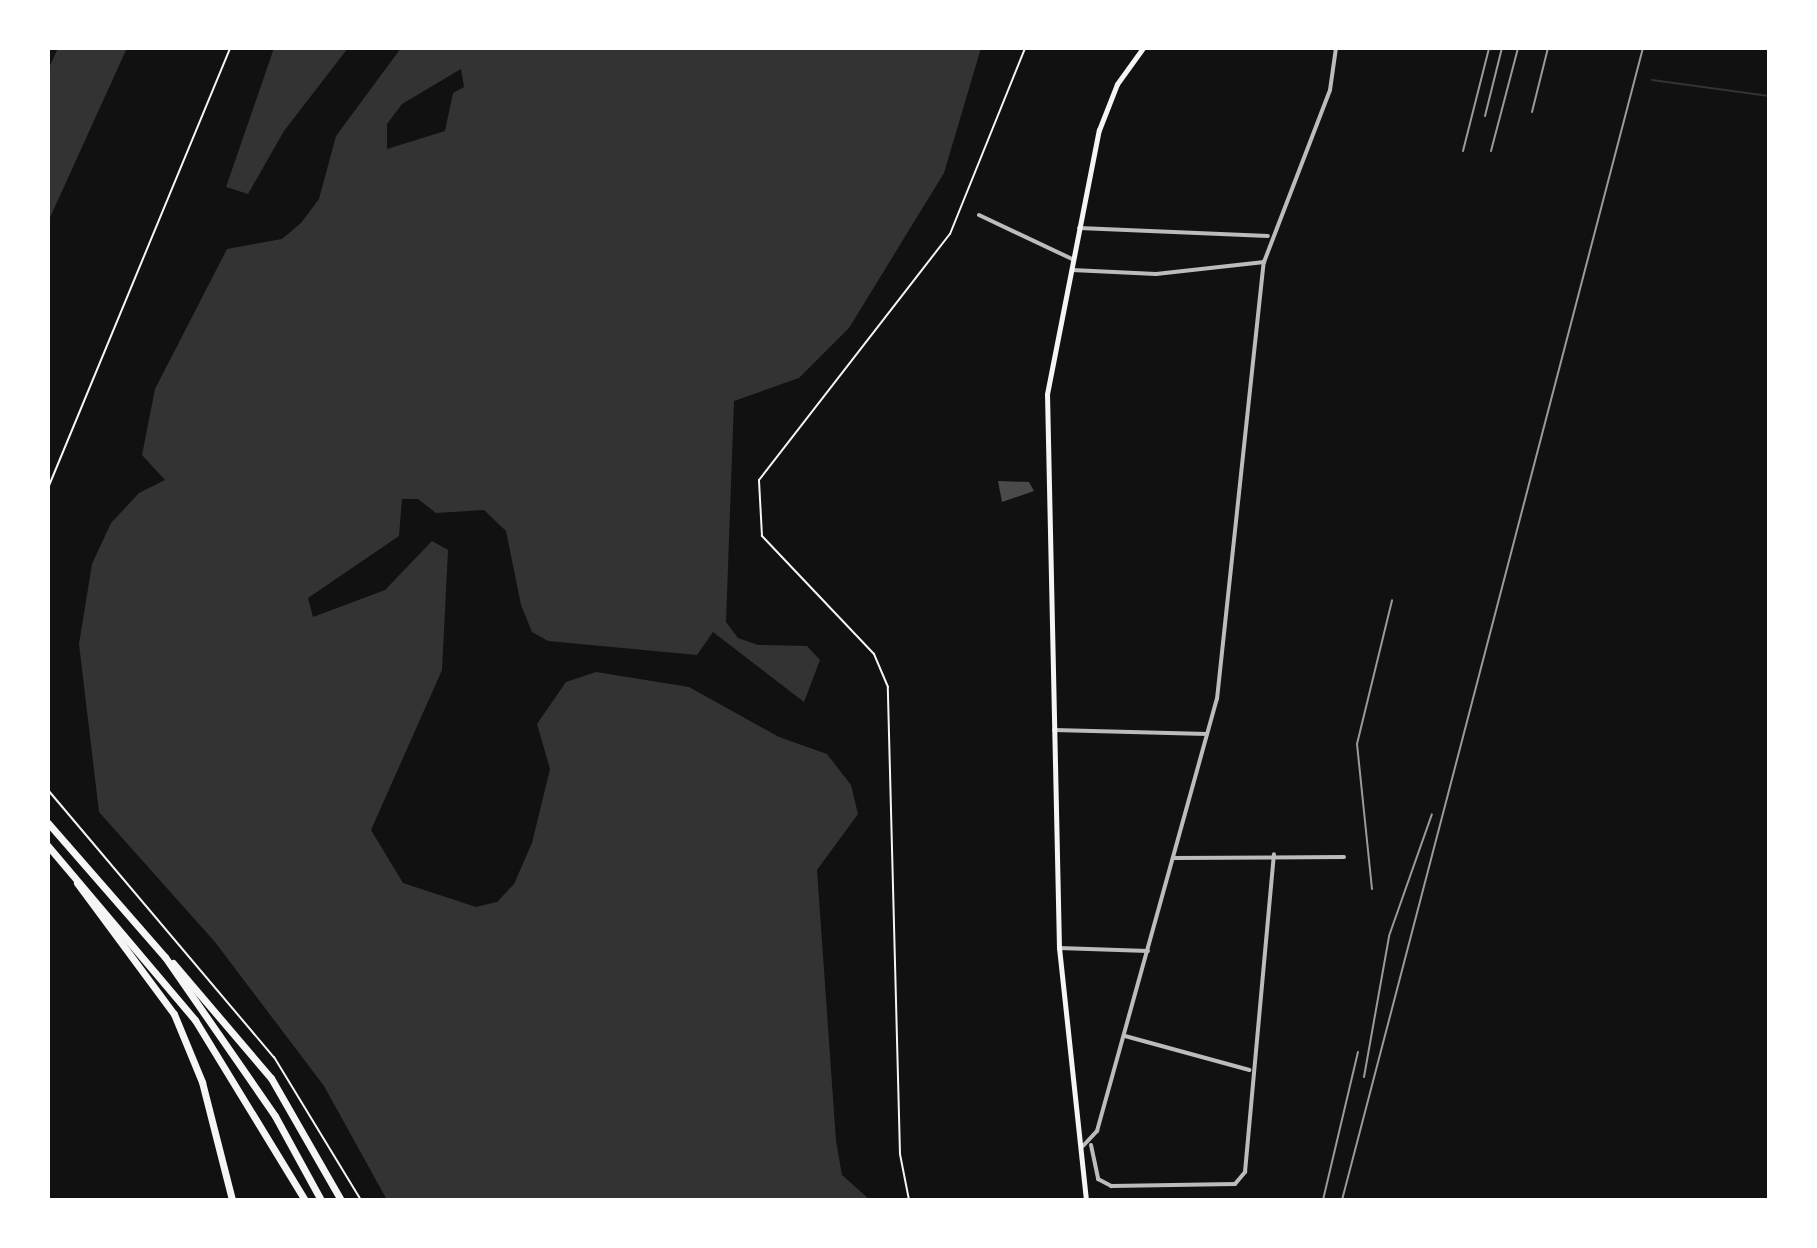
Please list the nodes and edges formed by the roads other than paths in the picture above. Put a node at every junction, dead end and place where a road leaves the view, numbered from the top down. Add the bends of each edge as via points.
1 (1143, 48) edge
2 (1336, 48) edge
3 (979, 215) dead end
4 (1079, 228) junction
5 (1269, 236) junction
6 (1072, 259) junction
7 (1264, 262) junction
8 (1070, 270) junction
9 (1054, 730) junction
10 (1207, 734) junction
11 (48, 823) edge
12 (48, 847) edge
13 (1274, 854) junction
14 (1344, 857) dead end
15 (1174, 858) junction
16 (1059, 948) junction
17 (1148, 951) junction
18 (165, 957) junction
19 (1125, 1036) junction
20 (1249, 1070) junction
21 (1091, 1145) junction
22 (1083, 1146) junction
23 (232, 1200) edge
24 (305, 1200) edge
25 (321, 1200) edge
26 (341, 1200) edge
27 (1086, 1200) edge

1 - 4 main road via 1108,102
2 - 5 street via 1330,90
3 - 6 street
4 - 5 street
4 - 6 main road
5 - 7 street
6 - 8 main road
7 - 8 street via 1156,274
7 - 10 street
8 - 9 main road via 1047,394
9 - 10 street
9 - 16 main road
10 - 15 street
11 - 18 highway
12 - 23 highway via 174,1014 202,1082
12 - 24 highway via 195,1020
13 - 14 street
13 - 15 street
13 - 20 street
15 - 17 street
16 - 17 street
16 - 22 main road
17 - 19 street
18 - 25 highway via 275,1116
18 - 26 highway via 271,1078
19 - 20 street
19 - 21 street
20 - 21 street via 1245,1172 1235,1184 1111,1186 1098,1179
21 - 22 street
22 - 27 main road

